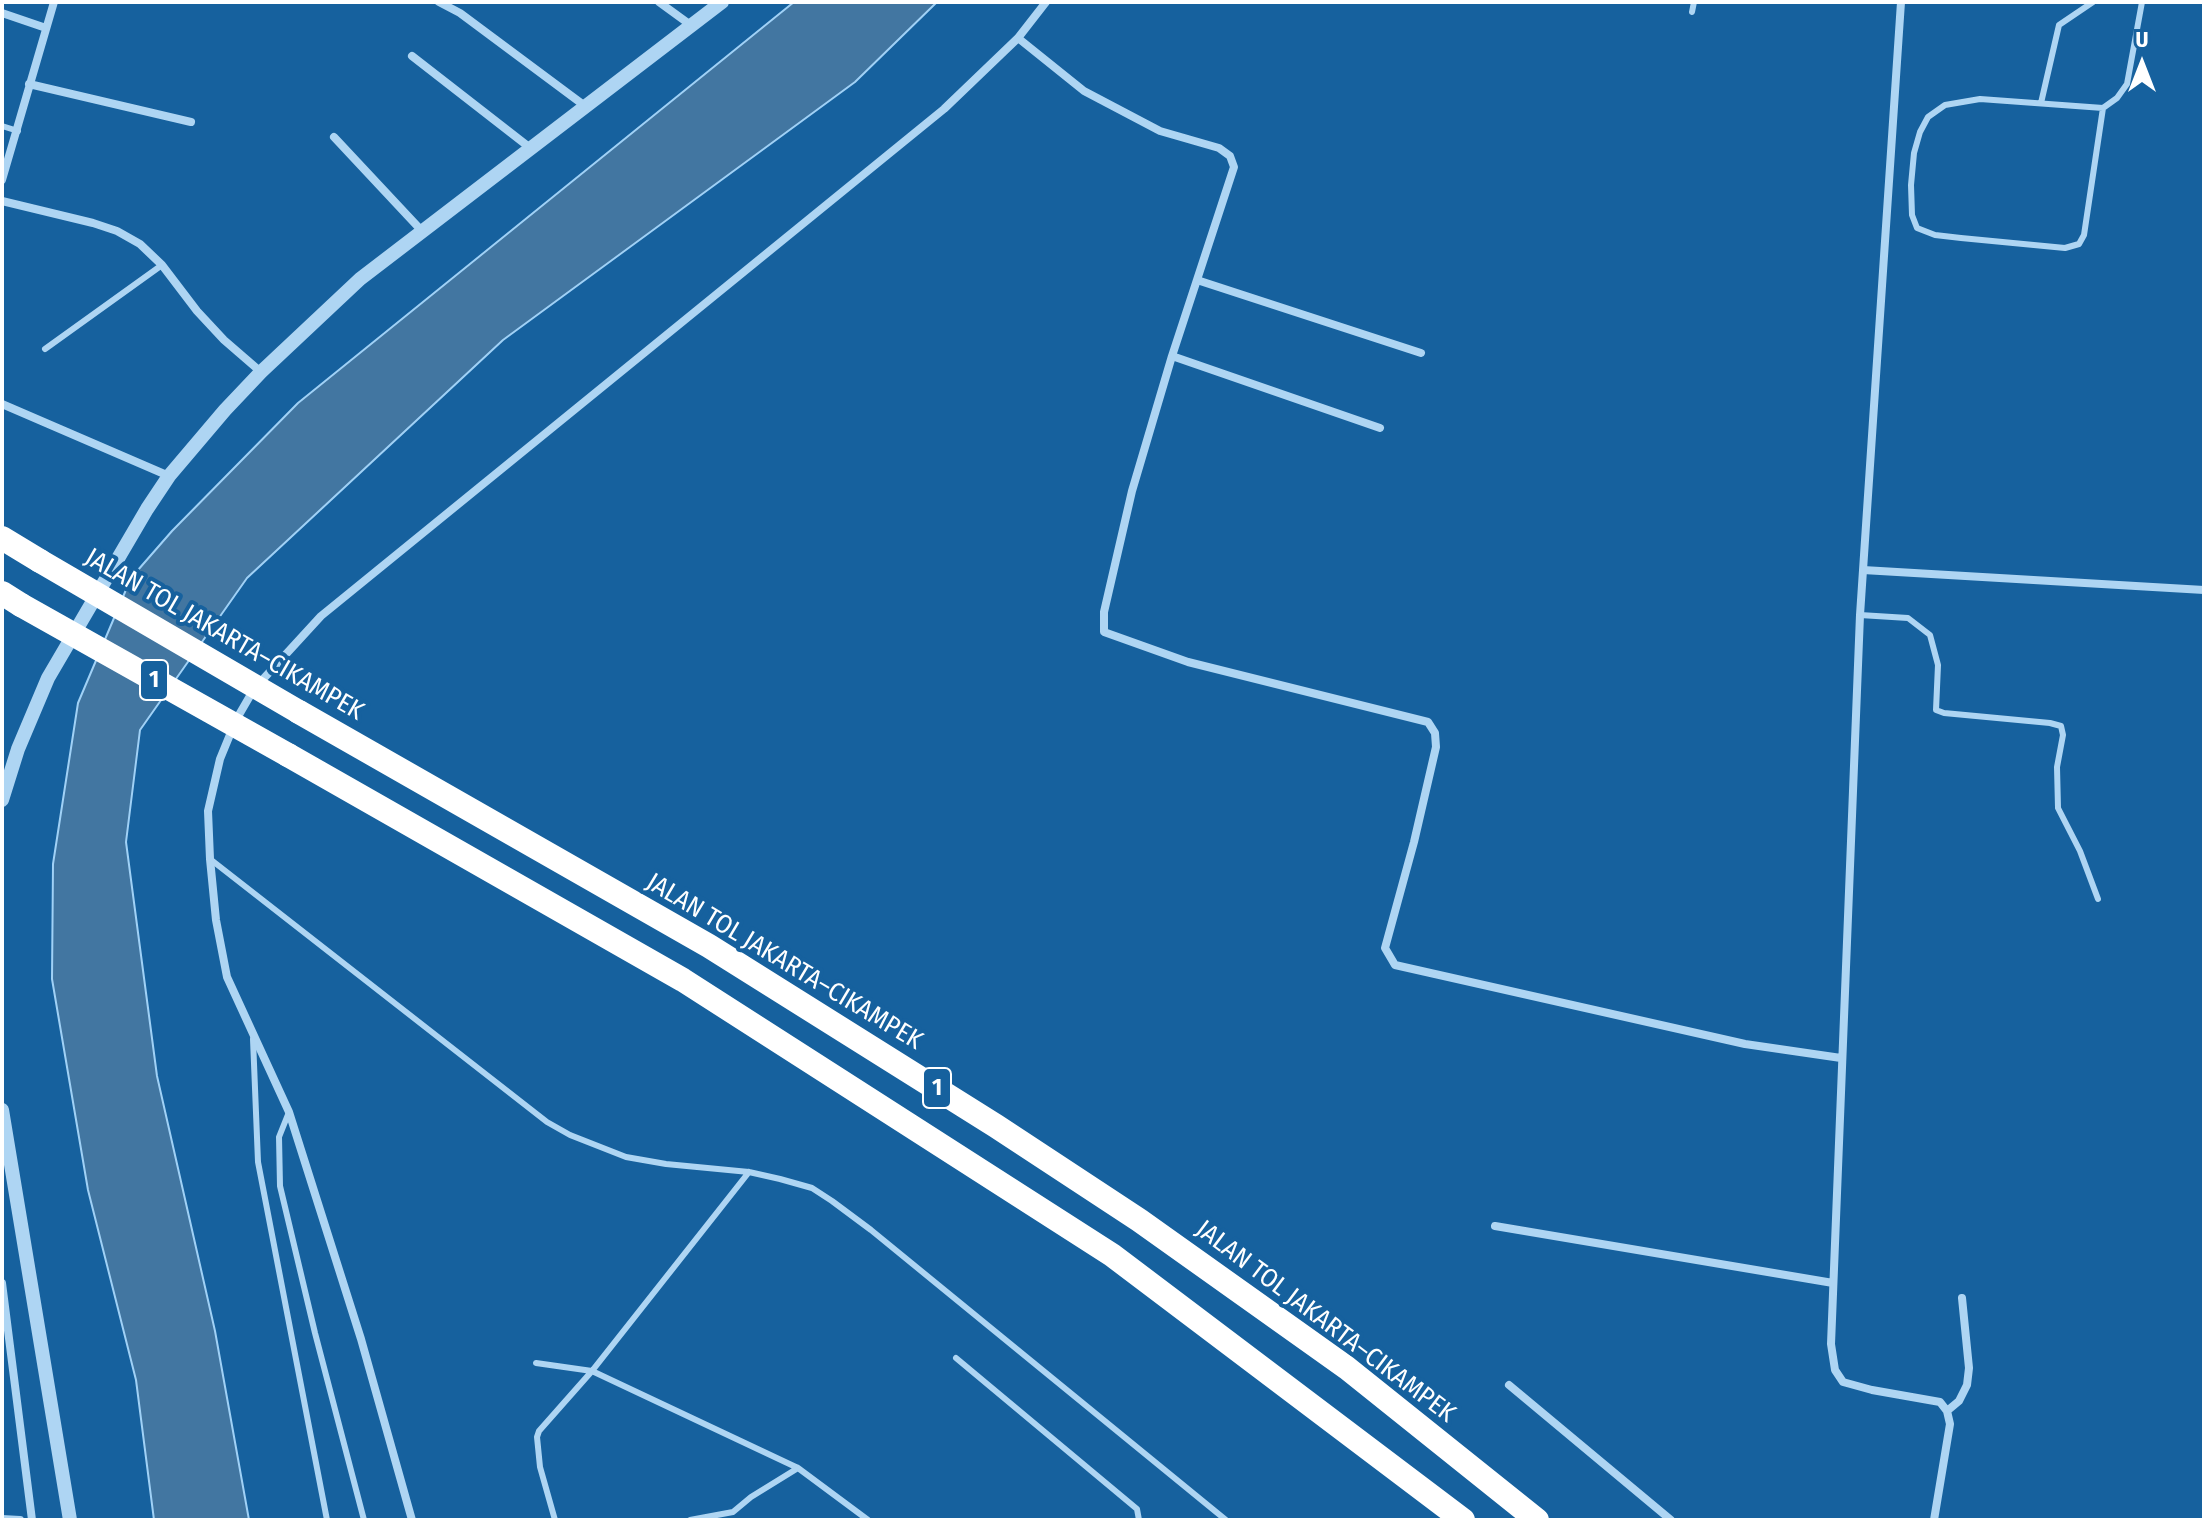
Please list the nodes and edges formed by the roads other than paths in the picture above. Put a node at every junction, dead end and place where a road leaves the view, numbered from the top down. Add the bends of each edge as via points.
1 (54, 2) edge
2 (439, 2) edge
3 (659, 2) edge
4 (722, 2) edge
5 (1046, 2) edge
6 (1694, 2) edge
7 (1901, 2) edge
8 (2093, 2) edge
9 (2142, 2) edge
10 (1692, 12) dead end
11 (2, 13) edge
12 (692, 26) junction
13 (46, 28) junction
14 (1018, 38) junction
15 (412, 56) dead end
16 (29, 84) junction
17 (2041, 103) junction
18 (585, 106) junction
19 (2103, 108) junction
20 (191, 122) dead end
21 (2, 126) edge
22 (18, 131) junction
23 (334, 137) dead end
24 (529, 147) junction
25 (2, 180) edge
26 (2, 201) edge
27 (421, 230) junction
28 (162, 265) junction
29 (1197, 280) junction
30 (45, 349) dead end
31 (1421, 353) dead end
32 (1172, 356) junction
33 (261, 372) junction
34 (2, 404) edge
35 (1380, 428) dead end
36 (169, 476) junction
37 (2, 538) edge
38 (1863, 570) junction
39 (2204, 590) edge
40 (12, 599) edge
41 (1860, 615) junction
42 (2, 800) edge
43 (210, 859) junction
44 (2098, 899) dead end
45 (253, 1031) junction
46 (1841, 1058) junction
47 (2, 1110) edge
48 (289, 1112) junction
49 (749, 1172) junction
50 (1495, 1226) dead end
51 (2, 1283) edge
52 (1833, 1283) junction
53 (1962, 1298) dead end
54 (4, 1301) edge
55 (956, 1358) dead end
56 (536, 1363) dead end
57 (592, 1371) junction
58 (1509, 1385) dead end
59 (1947, 1411) junction
60 (798, 1468) junction
61 (2, 1519) edge
62 (1223, 1519) edge
63 (20, 1520) edge
64 (32, 1520) edge
65 (70, 1520) edge
66 (327, 1520) edge
67 (364, 1520) edge
68 (412, 1520) edge
69 (555, 1520) edge
70 (690, 1520) edge
71 (868, 1520) edge
72 (1139, 1520) edge
73 (1463, 1520) edge
74 (1537, 1520) edge
75 (1671, 1520) edge
76 (1934, 1520) edge

1 - 13 street
2 - 18 street
3 - 12 street
4 - 12 street
5 - 14 street
6 - 10 lane
7 - 38 street
8 - 17 lane via 2059,25
9 - 19 lane via 2127,84
11 - 13 street
12 - 18 street
13 - 16 street
14 - 29 street via 1084,91 1126,115 1230,156 1232,178
14 - 43 street via 944,109 321,616 283,654 254,689 220,759 208,811
15 - 24 street
16 - 20 street
16 - 22 street
17 - 19 lane
17 - 19 lane via 1980,99 1945,105 1928,117 1912,175 1917,228 1961,238 2065,248 2079,244
18 - 24 street
21 - 22 lane
22 - 25 street
23 - 27 street
24 - 27 street
26 - 28 street via 117,231
27 - 33 street via 332,303
28 - 30 lane
28 - 33 street via 197,311
29 - 31 street
29 - 32 street
32 - 35 street
32 - 46 street via 1132,491 1102,628 1188,662 1428,722 1436,747 1385,948 1395,965 1745,1044
33 - 36 street
34 - 36 street
36 - 42 street via 48,678
37 - 74 highway, JALAN TOL JAKARTA–CIKAMPEK / 1, bridge via 709,946 996,1126 1347,1368
38 - 39 street
38 - 41 street
40 - 73 highway, 1, bridge via 683,980 1112,1255
41 - 44 lane via 1908,618 1930,635 1938,665 1935,708 1940,712 2061,726 2058,808
41 - 46 street
43 - 45 street via 227,977
43 - 49 lane via 547,1122 626,1157
45 - 48 street
45 - 66 lane via 258,1162
46 - 52 street
47 - 65 street
48 - 67 lane via 279,1137 280,1186
48 - 68 street
49 - 57 lane
49 - 62 lane via 812,1188 842,1208
50 - 52 street
51 - 54 street
52 - 59 street via 1831,1344 1835,1370 1843,1382 1940,1402
53 - 59 street via 1968,1377 1959,1401
54 - 64 street
55 - 72 lane via 1137,1509
56 - 57 lane
57 - 60 lane
57 - 69 lane via 537,1437
58 - 75 street
59 - 76 street via 1950,1424
60 - 70 lane via 733,1512
60 - 71 lane
61 - 63 street

